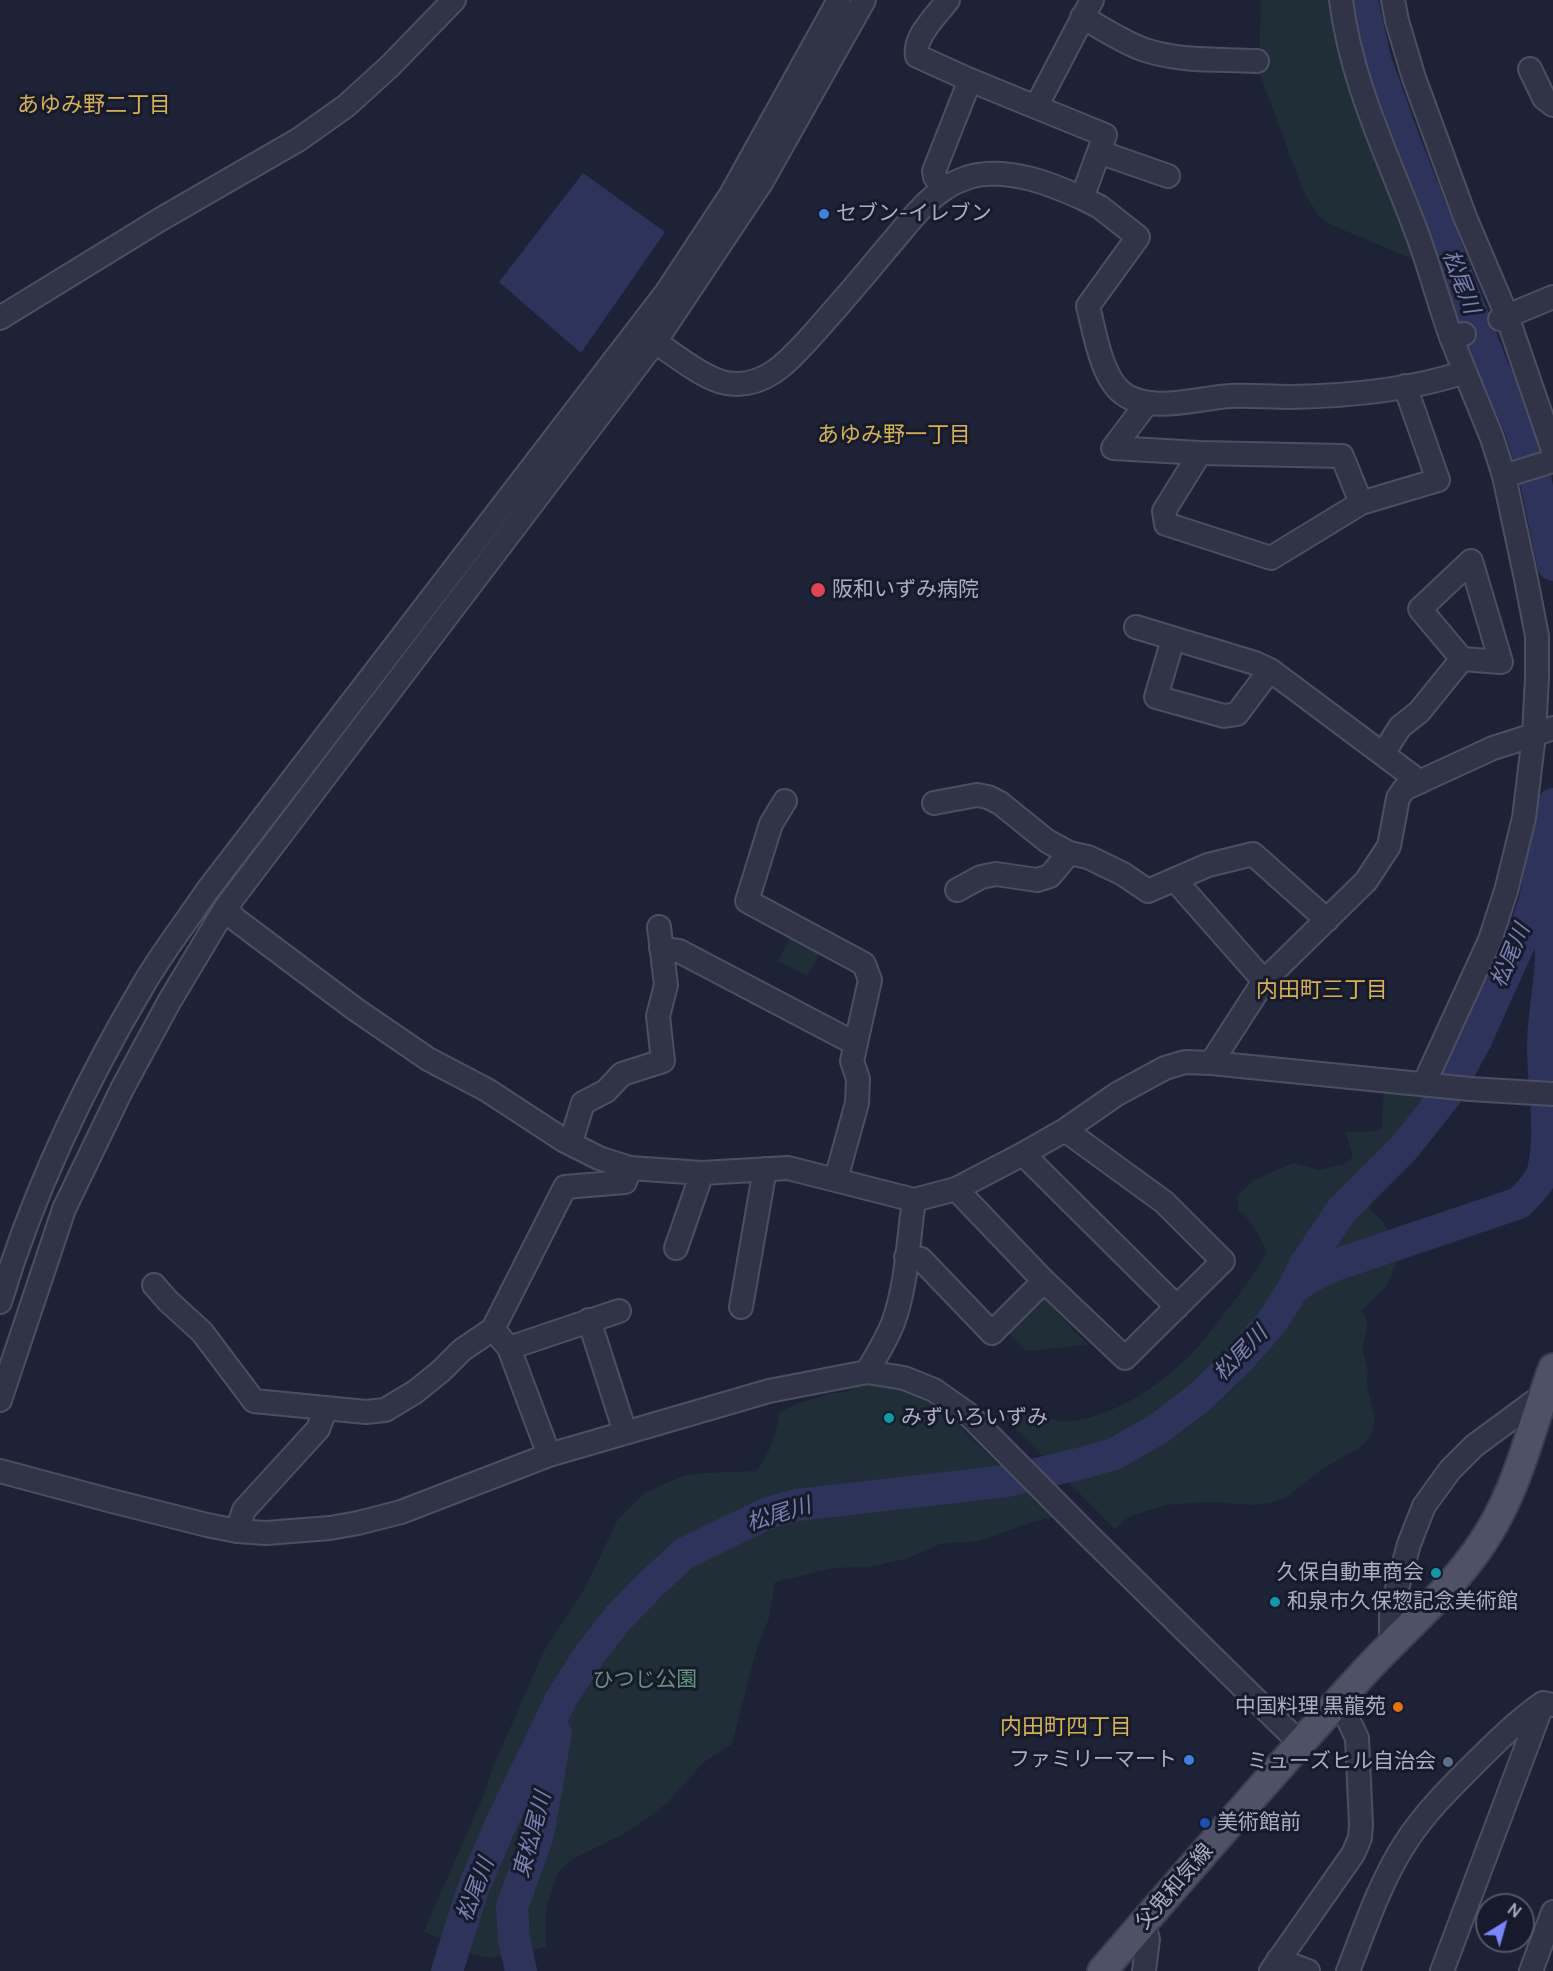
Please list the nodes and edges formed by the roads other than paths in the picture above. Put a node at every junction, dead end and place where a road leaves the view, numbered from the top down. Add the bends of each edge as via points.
1 (454, 0) edge
2 (839, 0) edge
3 (864, 0) edge
4 (948, 0) edge
5 (1341, 0) edge
6 (1393, 0) edge
7 (1087, 9) edge
8 (1257, 61) dead end
9 (1530, 69) dead end
10 (970, 80) junction
11 (1553, 105) edge
12 (1036, 107) junction
13 (1099, 152) junction
14 (1168, 176) dead end
15 (944, 189) junction
16 (1082, 198) junction
17 (1553, 297) edge
18 (0, 318) edge
19 (1503, 318) junction
20 (655, 342) junction
21 (1466, 372) junction
22 (1405, 386) junction
23 (1545, 402) edge
24 (1147, 404) junction
25 (1553, 450) edge
26 (1200, 453) junction
27 (1553, 461) edge
28 (1507, 475) junction
29 (1361, 503) junction
30 (1136, 627) dead end
31 (1173, 639) junction
32 (1462, 659) dead end
33 (1270, 670) junction
34 (1544, 732) edge
35 (1383, 754) junction
36 (1420, 782) junction
37 (785, 801) dead end
38 (934, 803) dead end
39 (1069, 854) junction
40 (1174, 880) junction
41 (957, 890) dead end
42 (226, 907) junction
43 (1327, 920) junction
44 (1264, 981) junction
45 (856, 1044) junction
46 (1211, 1063) junction
47 (1429, 1084) junction
48 (1553, 1094) edge
49 (1065, 1130) junction
50 (565, 1141) junction
51 (1023, 1154) junction
52 (630, 1168) junction
53 (765, 1169) junction
54 (702, 1173) junction
55 (836, 1179) junction
56 (956, 1189) junction
57 (914, 1200) junction
58 (676, 1248) dead end
59 (906, 1257) junction
60 (1044, 1281) junction
61 (154, 1285) dead end
62 (737, 1296) dead end
63 (0, 1302) edge
64 (1177, 1307) junction
65 (619, 1311) dead end
66 (589, 1320) junction
67 (493, 1329) junction
68 (509, 1348) junction
69 (867, 1372) junction
70 (1548, 1382) edge
71 (0, 1400) edge
72 (326, 1408) junction
73 (625, 1432) junction
74 (549, 1455) junction
75 (0, 1470) edge
76 (237, 1531) junction
77 (1391, 1642) junction
78 (1339, 1700) junction
79 (1548, 1704) edge
80 (1301, 1744) junction
81 (1553, 1912) edge
82 (1143, 1924) junction
83 (1274, 1965) edge
84 (1102, 1971) edge
85 (1144, 1971) edge
86 (1308, 1971) edge
87 (1348, 1971) edge
88 (1442, 1971) edge
89 (1531, 1971) edge

1 - 18 street via 390,66 298,140
2 - 63 street via 730,196 666,293 207,891 146,980 93,1076 36,1196
3 - 20 street via 761,183
4 - 10 street via 919,39 917,56
5 - 21 street via 1357,76 1457,335
6 - 19 street via 1414,78
7 - 8 street via 1144,49 1217,61
7 - 12 street
9 - 11 street via 1544,98
10 - 12 street
10 - 15 street via 934,171
12 - 13 street via 1104,135
13 - 14 street
13 - 16 street
15 - 16 street via 975,175 1012,175 1037,180
15 - 20 street via 785,364 764,378 725,383
16 - 24 street via 1138,237 1088,306 1113,383 1120,392
17 - 19 street
19 - 23 street
20 - 42 street
21 - 22 street
21 - 28 street
22 - 24 street via 1336,394 1231,396
22 - 29 street via 1438,480
23 - 25 street
24 - 26 street via 1113,448
26 - 29 street via 1342,456
26 - 29 street via 1164,511 1166,524 1271,558
27 - 28 street
28 - 34 street via 1537,636
30 - 31 street
31 - 33 street
31 - 33 street via 1156,698 1224,716 1237,714
32 - 35 street via 1419,712 1400,728
33 - 35 street
34 - 36 street via 1493,748
34 - 47 street via 1503,901
35 - 36 street
36 - 43 street via 1404,789 1398,798 1389,846 1366,881
37 - 45 street via 771,824 747,901 864,964 870,980
38 - 39 street via 988,796
39 - 40 street via 1088,856 1149,891
39 - 41 street via 1050,876 1037,880 996,874
40 - 43 street via 1208,865 1253,854
40 - 44 street
42 - 50 street via 235,919 390,1034
42 - 71 street via 122,1089 64,1209
43 - 44 street
44 - 46 street
45 - 50 street via 660,938 666,985 658,1016 672,1060 621,1068 606,1091 583,1103 573,1135
45 - 55 street via 852,1061 858,1079 857,1103
46 - 47 street
46 - 49 street via 1185,1062 1165,1068 1117,1094
47 - 48 street
49 - 51 street
49 - 64 street via 1164,1202 1222,1261
50 - 52 street
51 - 56 street
51 - 64 street
52 - 54 street
52 - 67 street via 624,1182 565,1186
53 - 54 street
53 - 55 street via 788,1168
53 - 62 street via 762,1237
54 - 58 street
55 - 57 street
56 - 57 street
56 - 60 street
57 - 59 street
59 - 60 street via 921,1259 992,1333
59 - 69 street via 892,1324
60 - 64 street via 1125,1358
61 - 72 street via 202,1332 254,1401
65 - 66 street
66 - 68 street
66 - 73 street
67 - 68 street
67 - 72 street via 462,1350 415,1392 385,1410
68 - 74 street
69 - 73 street via 769,1391
69 - 80 street via 904,1378 934,1390 968,1414
70 - 77 main road, 父鬼和気線 via 1508,1497 1491,1530 1442,1594
70 - 77 street via 1474,1446 1450,1470 1424,1506 1391,1611
72 - 76 street via 318,1429 244,1510
73 - 74 street
74 - 76 street via 401,1512 358,1523 298,1531
75 - 76 street
77 - 78 main road, 父鬼和気線
78 - 80 main road, 父鬼和気線
78 - 83 street via 1357,1738 1360,1838 1353,1854
79 - 87 street via 1515,1723 1420,1822 1378,1895
79 - 88 street
80 - 82 main road, 父鬼和気線
81 - 89 street
82 - 84 main road, 父鬼和気線
82 - 85 street via 1149,1939
83 - 86 street

